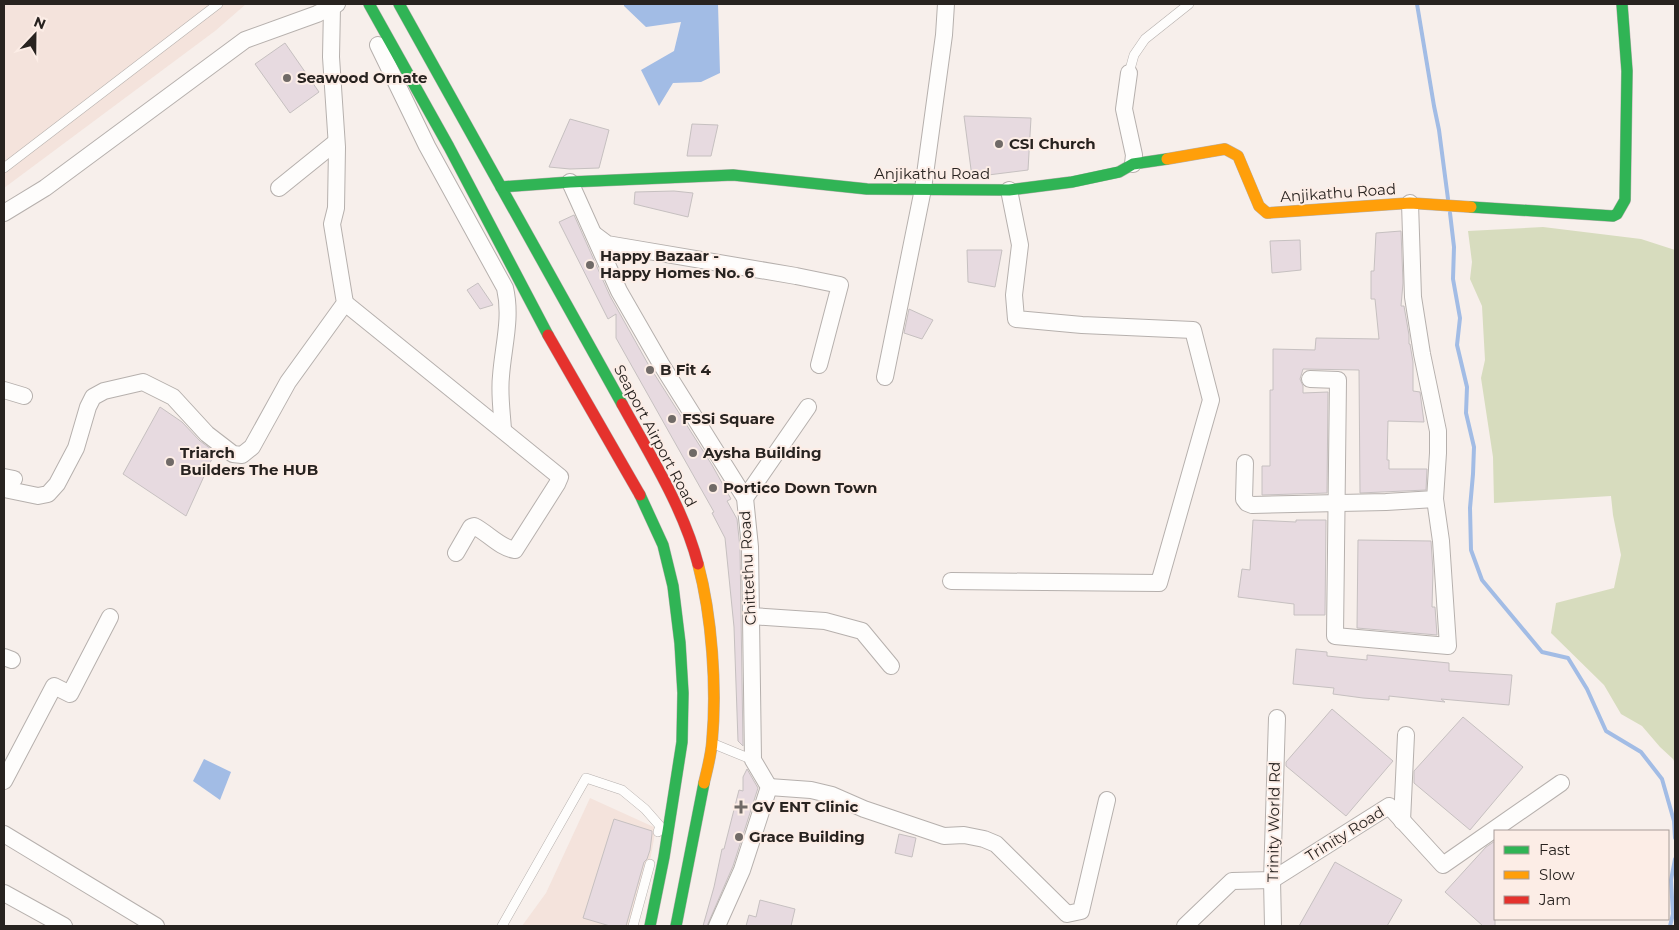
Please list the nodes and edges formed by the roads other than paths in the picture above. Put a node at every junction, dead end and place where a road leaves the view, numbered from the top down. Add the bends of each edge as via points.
1 (202, 4) edge
2 (218, 4) edge
3 (358, 4) edge
4 (369, 4) edge
5 (399, 4) edge
6 (946, 4) edge
7 (1189, 4) edge
8 (1622, 4) edge
9 (334, 6) edge
10 (208, 12) junction
11 (1129, 73) joint
12 (336, 142) junction
13 (1133, 164) junction
14 (4, 168) edge
15 (570, 182) junction
16 (501, 187) junction
17 (280, 188) dead end
18 (923, 189) junction
19 (1009, 190) junction
20 (1410, 203) junction
21 (4, 213) edge
22 (595, 235) junction
23 (344, 303) junction
24 (819, 365) dead end
25 (885, 377) dead end
26 (1310, 379) dead end
27 (4, 390) edge
28 (24, 396) dead end
29 (808, 407) dead end
30 (503, 430) junction
31 (1246, 463) dead end
32 (7, 482) edge
33 (745, 498) junction
34 (1434, 499) junction
35 (1337, 503) junction
36 (456, 553) dead end
37 (951, 581) dead end
38 (751, 616) junction
39 (110, 617) dead end
40 (891, 666) dead end
41 (1277, 718) dead end
42 (1406, 735) dead end
43 (712, 743) junction
44 (753, 760) junction
45 (4, 781) edge
46 (1561, 783) dead end
47 (769, 786) junction
48 (1107, 800) dead end
49 (1402, 821) junction
50 (4, 834) edge
51 (655, 845) dead end
52 (652, 855) dead end
53 (1272, 880) junction
54 (4, 893) edge
55 (64, 926) edge
56 (156, 926) edge
57 (502, 926) edge
58 (633, 926) edge
59 (650, 926) edge
60 (676, 926) edge
61 (717, 926) edge
62 (1185, 926) edge
63 (1273, 926) edge

1 - 10 lane
2 - 10 lane
3 - 30 street via 427,146 505,288 508,312 500,378
4 - 59 main road via 549,336 637,489 663,545 673,586 680,643 682,742
5 - 16 main road, Seaport Airport Road
6 - 18 street
7 - 11 lane via 1145,39 1134,55
8 - 20 main road, Anjikathu Road via 1627,71 1625,200 1617,214 1602,216
9 - 12 street via 331,57
9 - 21 street via 245,40 45,188
10 - 14 lane
11 - 13 street via 1124,109
12 - 17 street
12 - 23 street via 336,208 332,224
13 - 19 main road, Anjikathu Road via 1119,172 1072,182
13 - 20 main road, Anjikathu Road via 1225,149 1238,156 1259,206 1267,213
15 - 16 main road, Anjikathu Road
15 - 18 main road, Anjikathu Road via 733,175 868,189
15 - 22 street, Chittethu Road
16 - 43 main road, Seaport Airport Road via 642,438 692,540 705,588 711,645
18 - 19 main road, Anjikathu Road
18 - 25 street
19 - 37 street via 1020,245 1014,295 1016,319 1193,330 1212,400 1159,583
20 - 34 street via 1413,297 1438,431
22 - 24 street via 607,244 840,285
22 - 33 street, Chittethu Road via 620,291 661,364
23 - 30 street
23 - 32 street via 288,382 252,447 242,455 233,454 206,434 173,397 143,382 104,390 93,397 76,448 48,494 38,496
26 - 35 street via 1338,380
27 - 28 street
29 - 33 street
30 - 36 street via 560,479 515,550 474,526
31 - 35 street via 1244,499 1247,503
33 - 38 street, Chittethu Road
34 - 35 street
34 - 35 street via 1441,541 1448,646 1335,636
38 - 40 street via 826,621 862,631
38 - 44 street, Chittethu Road
39 - 45 street via 70,694 54,686
41 - 53 street, Trinity World Rd
42 - 49 street
43 - 44 lane
43 - 60 main road, Seaport Airport Road
44 - 47 street
46 - 49 street, Trinity Road via 1443,865
47 - 48 street via 818,791 944,836 964,835 996,844 1067,914 1081,911
47 - 61 street via 742,870
49 - 53 street, Trinity Road via 1389,806
50 - 56 street
51 - 57 lane via 660,826 645,809 622,790 586,778
52 - 58 lane
53 - 62 street via 1232,881
53 - 63 street, Trinity World Rd
54 - 55 street

